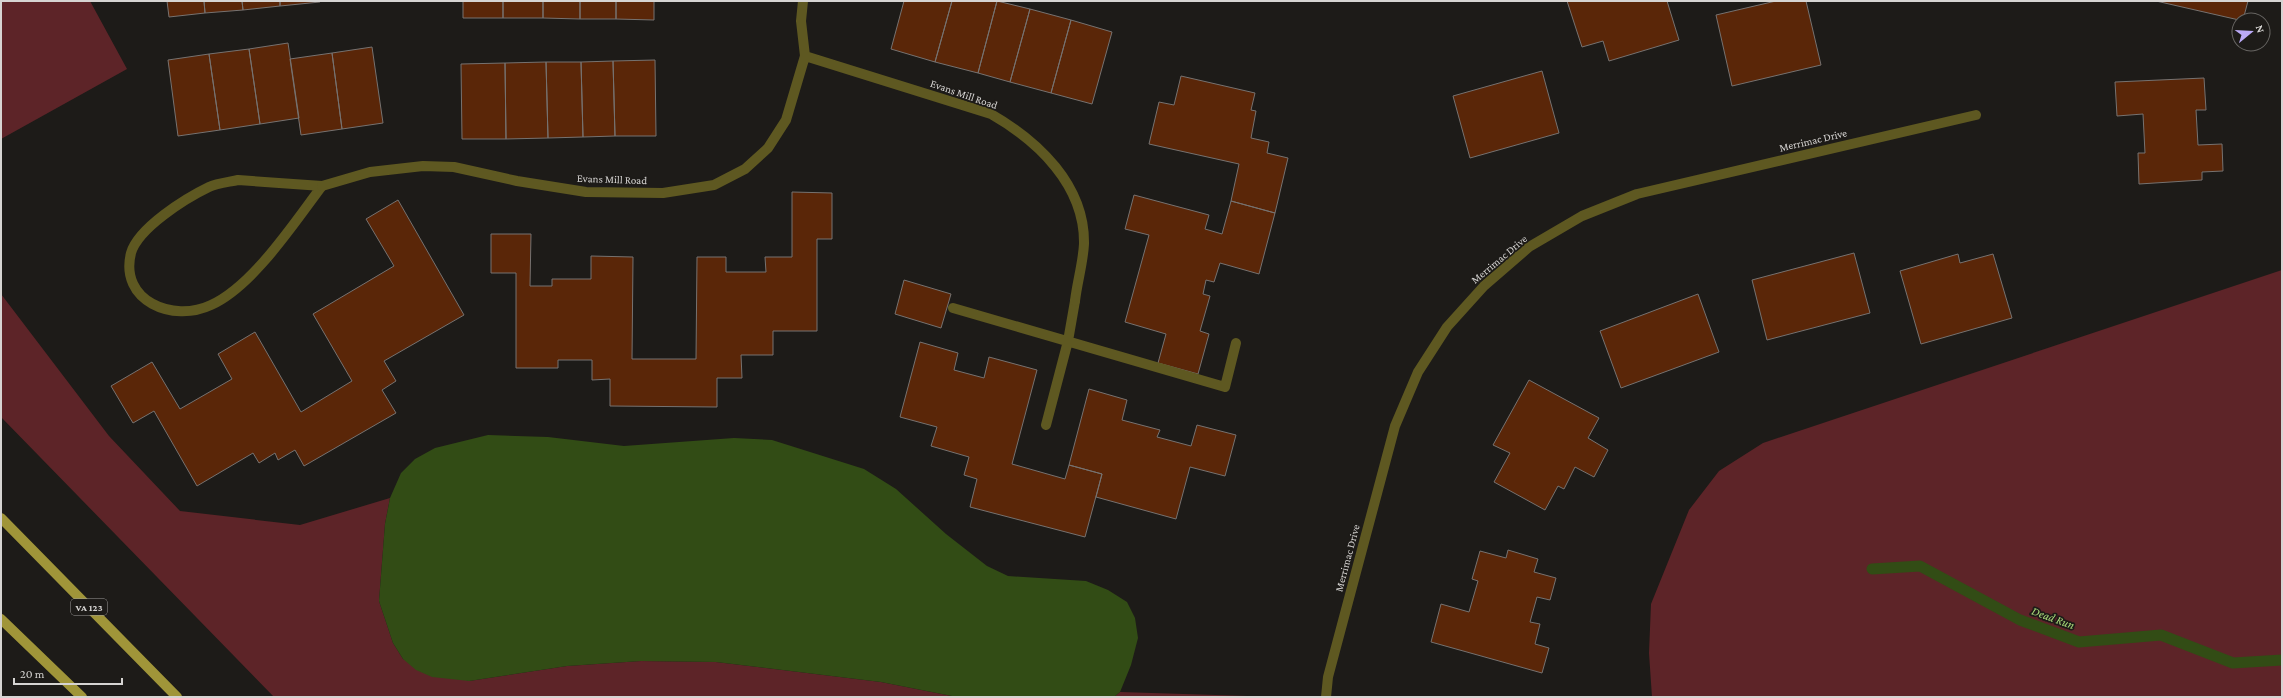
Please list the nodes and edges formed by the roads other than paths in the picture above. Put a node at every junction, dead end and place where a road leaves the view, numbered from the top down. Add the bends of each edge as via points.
1 (803, 1) edge
2 (806, 56) junction
3 (1976, 114) dead end
4 (322, 186) junction
5 (953, 308) dead end
6 (1068, 341) junction
7 (1236, 343) dead end
8 (1046, 425) dead end
9 (1, 518) edge
10 (1, 619) edge
11 (82, 697) edge
12 (177, 697) edge
13 (1326, 697) edge

1 - 2 street, Evans Mill Road via 801,21
2 - 4 street, Evans Mill Road via 786,120 768,148 745,169 714,185 663,193 586,192 517,182 454,168 423,166 370,172
2 - 6 street, Evans Mill Road via 991,114 1014,127 1043,152 1068,183 1079,210 1084,244
3 - 13 street, Merrimac Drive via 1637,194 1575,220 1529,247 1484,286 1447,327 1422,366 1395,426 1328,677
4 - 4 street via 238,180 210,186 171,210 138,238 131,253 130,278 136,291 152,304 176,312 212,305 235,288 271,254
5 - 6 street
6 - 7 street via 1225,387
6 - 8 street, Evans Mill Road
9 - 12 main road, VA 123
10 - 11 main road

